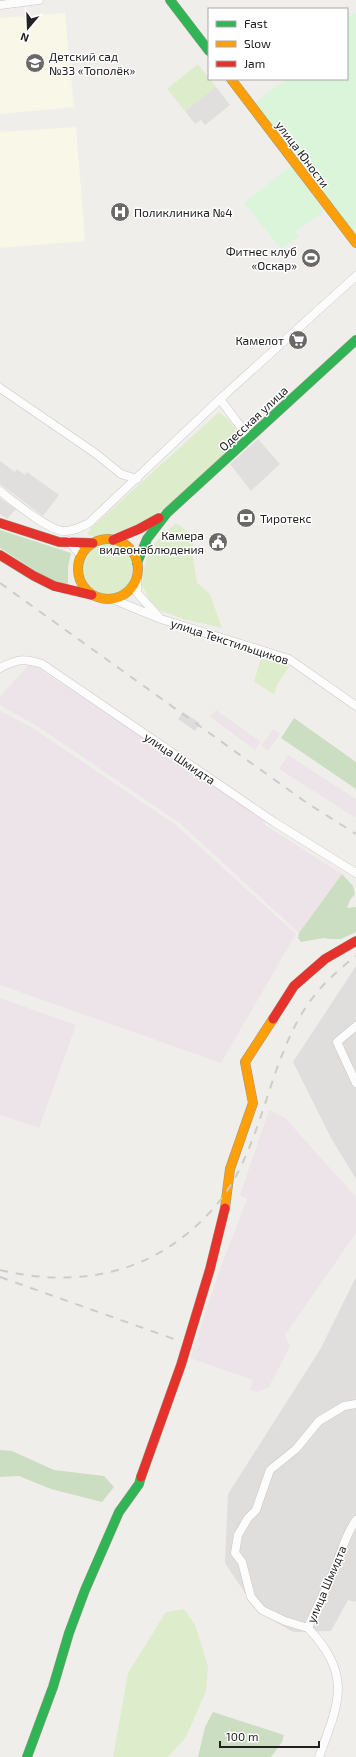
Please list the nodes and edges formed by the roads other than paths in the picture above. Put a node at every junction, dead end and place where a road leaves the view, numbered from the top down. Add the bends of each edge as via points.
1 (39, 0) edge
2 (170, 0) edge
3 (0, 5) edge
4 (208, 50) edge
5 (232, 80) edge
6 (356, 243) edge
7 (356, 276) edge
8 (356, 340) edge
9 (0, 388) edge
10 (220, 399) junction
11 (249, 438) junction
12 (137, 479) junction
13 (0, 491) edge
14 (167, 513) junction
15 (0, 523) edge
16 (64, 531) junction
17 (113, 540) junction
18 (71, 544) junction
19 (93, 544) junction
20 (0, 555) edge
21 (81, 556) junction
22 (137, 563) junction
23 (137, 575) junction
24 (92, 595) junction
25 (112, 599) junction
26 (161, 620) junction
27 (0, 668) edge
28 (356, 706) edge
29 (356, 873) edge
30 (356, 941) edge
31 (356, 1026) edge
32 (356, 1082) edge
33 (356, 1404) edge
34 (356, 1520) edge
35 (308, 1628) junction
36 (27, 1757) edge
37 (319, 1757) edge

1 - 3 street
2 - 4 street
5 - 6 street, улица Юности
7 - 10 street
8 - 11 street, Одесская улица
9 - 12 street via 95,453 121,474
10 - 11 street
10 - 12 street
11 - 14 street, Одесская улица
12 - 16 street via 89,523
13 - 16 street via 51,527
14 - 17 street via 140,529
14 - 22 street via 147,539
15 - 18 street via 47,540
16 - 18 street
17 - 19 street
17 - 22 street via 131,551
18 - 19 street
18 - 21 street
19 - 21 street
20 - 24 street via 54,586
21 - 24 street via 78,565 79,578
22 - 23 street
23 - 25 street via 128,591
23 - 26 street via 137,593
24 - 25 street
25 - 26 street, улица Текстильщиков
26 - 28 street, улица Текстильщиков via 289,659
27 - 29 street, улица Шмидта via 18,660 42,664 274,822
30 - 36 street via 325,959 294,986 246,1062 253,1103 230,1169 225,1210 181,1365 139,1484 119,1512 69,1633 53,1687
31 - 32 street via 337,1042
33 - 35 street, улица Шмидта via 344,1406 319,1421 296,1449 270,1470 256,1510 238,1535 235,1553 242,1562 251,1597 262,1610
34 - 35 street, улица Шмидта via 346,1535 336,1566
35 - 37 street, улица Шмидта via 332,1661 338,1688 338,1703

